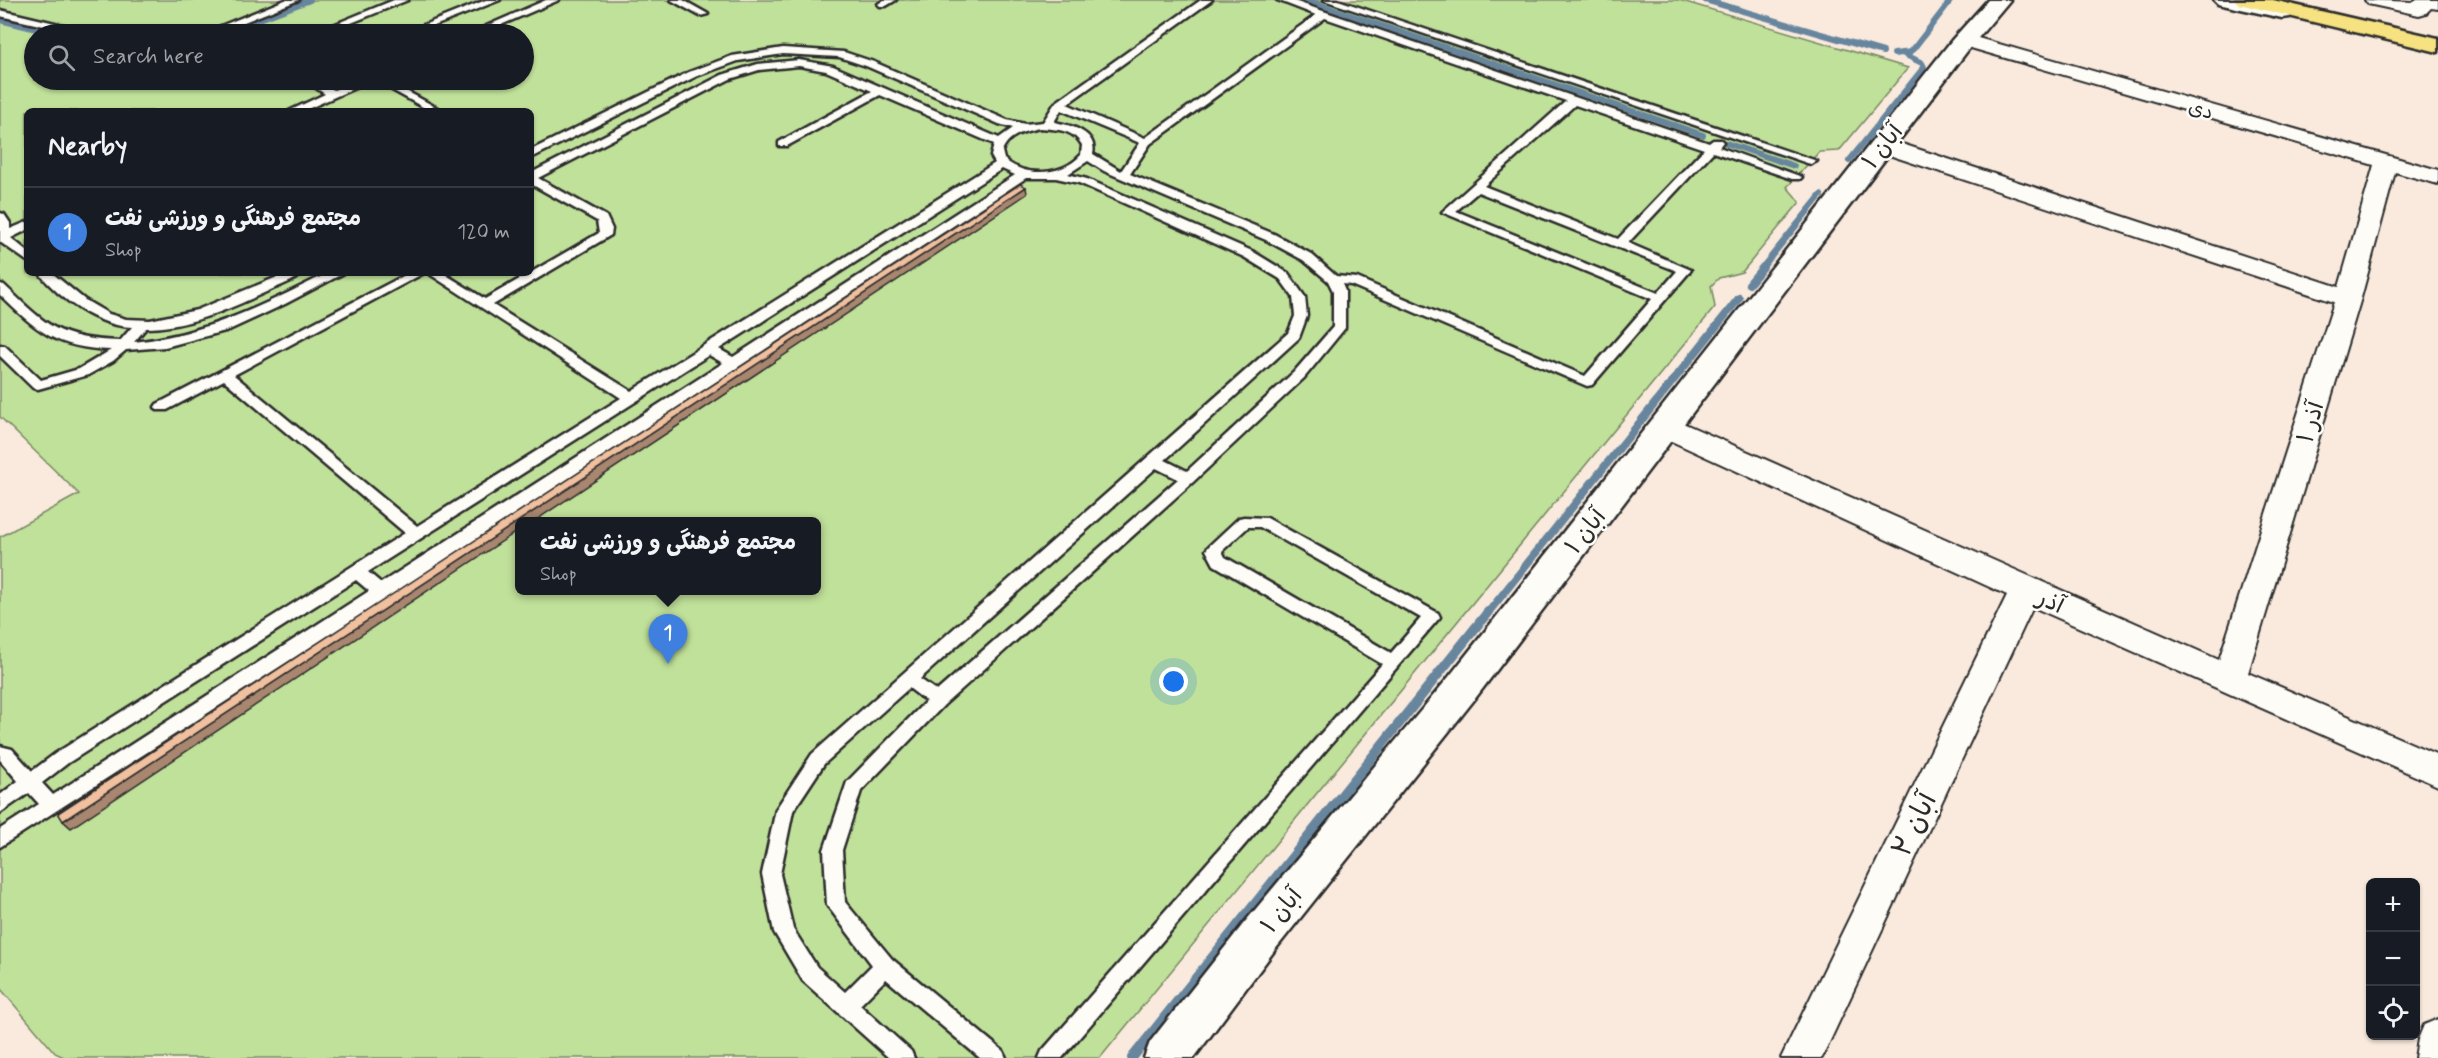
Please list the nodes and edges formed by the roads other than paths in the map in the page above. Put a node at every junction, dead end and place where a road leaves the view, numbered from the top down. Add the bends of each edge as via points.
1 (294, 0) edge
2 (403, 0) edge
3 (495, 0) edge
4 (554, 0) edge
5 (675, 0) edge
6 (1207, 0) edge
7 (1282, 0) edge
8 (1329, 0) edge
9 (1999, 0) edge
10 (2225, 0) edge
11 (2246, 0) edge
12 (2312, 0) edge
13 (2375, 0) edge
14 (2438, 3) edge
15 (0, 13) edge
16 (703, 14) dead end
17 (1324, 15) junction
18 (46, 24) edge
19 (232, 24) edge
20 (342, 24) edge
21 (432, 24) edge
22 (497, 24) edge
23 (2438, 29) edge
24 (2381, 32) junction
25 (1964, 40) junction
26 (2438, 45) edge
27 (326, 90) edge
28 (343, 90) edge
29 (398, 90) edge
30 (880, 91) junction
31 (333, 94) junction
32 (1573, 101) junction
33 (1059, 105) junction
34 (301, 108) edge
35 (432, 108) edge
36 (1046, 126) junction
37 (1026, 128) junction
38 (1725, 133) junction
39 (560, 140) junction
40 (1146, 142) junction
41 (1001, 143) junction
42 (783, 144) dead end
43 (1882, 145) junction
44 (1711, 148) junction
45 (580, 151) junction
46 (534, 153) edge
47 (1087, 155) junction
48 (1810, 161) dead end
49 (2386, 162) junction
50 (1001, 164) junction
51 (1024, 174) junction
52 (1056, 174) junction
53 (1124, 175) junction
54 (534, 176) edge
55 (1796, 177) dead end
56 (2438, 177) edge
57 (534, 180) edge
58 (1476, 187) junction
59 (0, 217) edge
60 (24, 227) edge
61 (1, 237) edge
62 (1270, 237) junction
63 (1620, 244) junction
64 (1248, 254) junction
65 (24, 255) edge
66 (48, 276) edge
67 (290, 276) edge
68 (326, 276) edge
69 (412, 276) edge
70 (439, 276) edge
71 (1333, 279) junction
72 (0, 288) edge
73 (1660, 298) junction
74 (2348, 298) junction
75 (484, 305) junction
76 (141, 325) junction
77 (126, 346) junction
78 (0, 349) edge
79 (709, 349) junction
80 (735, 364) junction
81 (225, 374) junction
82 (632, 398) junction
83 (162, 407) dead end
84 (1666, 427) junction
85 (1155, 461) junction
86 (1188, 478) junction
87 (417, 535) junction
88 (357, 572) junction
89 (2025, 590) junction
90 (382, 593) junction
91 (1393, 662) junction
92 (908, 679) junction
93 (2229, 680) junction
94 (938, 700) junction
95 (0, 753) edge
96 (2438, 771) edge
97 (31, 782) junction
98 (0, 805) edge
99 (51, 806) junction
100 (0, 839) edge
101 (885, 966) junction
102 (845, 1006) junction
103 (2438, 1040) edge
104 (904, 1058) edge
105 (996, 1058) edge
106 (1049, 1058) edge
107 (1166, 1058) edge
108 (1801, 1058) edge
109 (2435, 1058) edge

1 - 19 lane
2 - 20 lane
3 - 21 lane
4 - 22 lane
5 - 16 lane
6 - 33 lane
7 - 17 lane
8 - 38 lane
9 - 25 street, آبان ۱
10 - 24 street
11 - 24 main road
12 - 23 main road
13 - 14 street via 2419,9 2426,1
15 - 18 lane
17 - 32 lane
17 - 40 lane
24 - 26 main road
25 - 43 street, آبان ۱
25 - 49 street, دی
27 - 31 lane
28 - 31 lane
29 - 35 lane
30 - 41 lane
30 - 42 lane
30 - 45 lane via 829,68 799,63 758,67 726,77
31 - 34 lane
32 - 44 lane
32 - 58 lane
33 - 36 lane
33 - 40 lane
36 - 37 lane
36 - 47 lane via 1078,133 1089,147
37 - 39 lane via 840,54 783,51 736,58 693,74
37 - 41 lane
38 - 44 lane
38 - 48 lane
39 - 45 lane
39 - 46 lane
40 - 53 lane
41 - 50 lane via 996,156
43 - 74 street
43 - 84 street, آبان ۱
44 - 55 lane
44 - 63 lane
45 - 54 lane
47 - 52 lane via 1081,163
47 - 53 lane
49 - 56 street, دی
49 - 74 street, آذر ۱
50 - 51 lane
50 - 79 lane
51 - 52 lane
51 - 80 lane
52 - 64 lane via 1083,181
53 - 62 lane
57 - 75 lane via 602,219 605,235
58 - 63 lane
58 - 73 lane via 1448,212
59 - 61 lane via 4,223
60 - 61 lane
61 - 65 lane
62 - 64 lane
62 - 71 lane via 1307,256
63 - 73 lane via 1685,270
64 - 85 lane via 1284,276 1299,297 1301,316 1294,335
66 - 76 lane via 82,305 106,318
67 - 76 lane via 209,312
68 - 77 lane via 206,335 164,344
69 - 81 lane
70 - 75 lane
71 - 73 lane via 1353,281 1587,382
71 - 86 lane via 1339,291 1339,328 1299,375
72 - 77 lane via 48,332 76,343
74 - 93 street, آذر ۱
75 - 82 lane
76 - 77 lane
77 - 78 lane via 108,360 64,380 38,385
79 - 80 lane
79 - 82 lane
80 - 90 lane
81 - 83 lane
81 - 87 lane
82 - 87 lane
84 - 89 street, آذر
84 - 107 street, آبان ۱
85 - 86 lane
85 - 92 lane
86 - 94 lane
87 - 88 lane
88 - 90 lane
88 - 97 lane via 62,758
89 - 93 street, آذر
89 - 108 street, آبان ۲
90 - 99 lane
91 - 91 lane via 1432,617 1262,522 1244,522 1214,550 1218,561 1231,570
91 - 106 lane
92 - 94 lane
92 - 102 lane via 818,759 785,809 771,874 784,932 810,974
93 - 96 street, آذر
94 - 101 lane via 853,787 833,850 836,905
95 - 97 lane via 6,754
97 - 98 lane
97 - 99 lane
99 - 100 lane
101 - 102 lane
101 - 105 lane
102 - 104 lane
103 - 109 street

